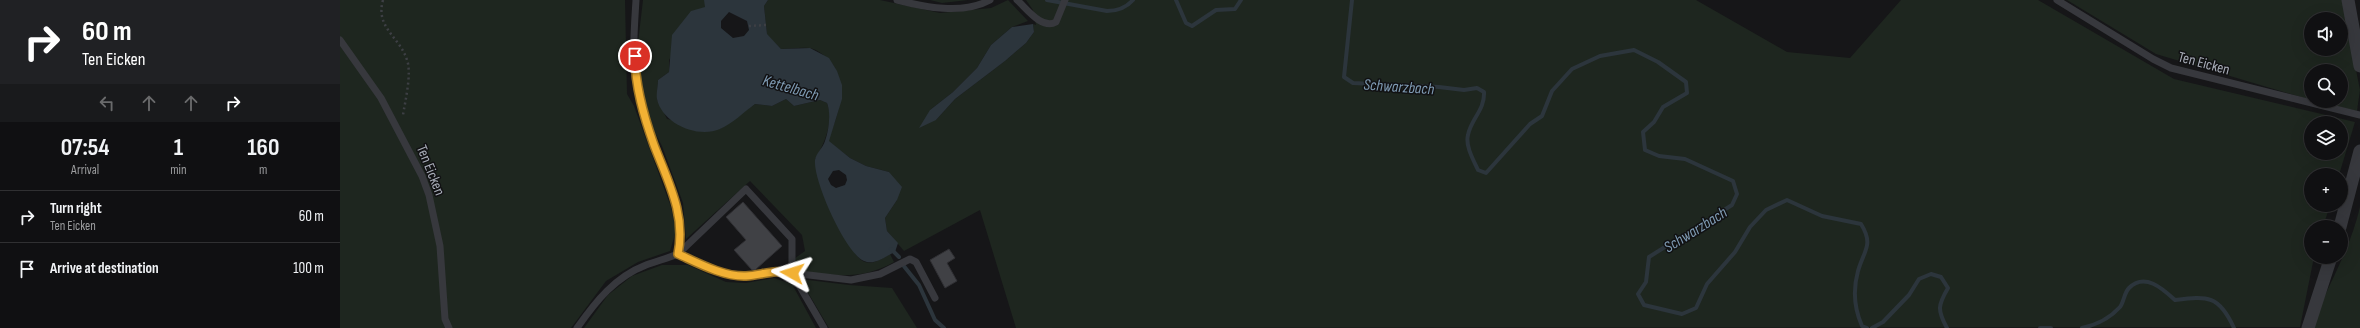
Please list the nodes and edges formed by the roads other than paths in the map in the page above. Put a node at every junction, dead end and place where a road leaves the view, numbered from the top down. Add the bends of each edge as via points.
1 (636, 0) edge
2 (897, 0) edge
3 (990, 0) edge
4 (1017, 0) edge
5 (1065, 0) edge
6 (2057, 0) edge
7 (2348, 0) edge
8 (340, 40) edge
9 (2360, 66) edge
10 (2360, 115) edge
11 (2360, 151) edge
12 (2342, 220) edge
13 (678, 254) junction
14 (2329, 264) edge
15 (792, 273) junction
16 (935, 298) dead end
17 (449, 328) edge
18 (577, 328) edge
19 (824, 328) edge
20 (2308, 328) edge

1 - 13 lane via 635,68 639,96 678,208 681,226
2 - 3 lane via 918,5 955,8
4 - 5 lane via 1045,24 1051,25 1056,22
6 - 10 lane, Ten Eicken via 2171,68
7 - 9 street
8 - 17 lane, Ten Eicken via 381,98 429,195 440,246 444,305
11 - 12 street
13 - 15 lane via 728,274 746,276 772,271
13 - 15 lane via 746,188 792,239
13 - 18 lane via 637,269 616,282 598,299
14 - 20 street
15 - 16 lane via 851,280 880,274 910,259 916,262
15 - 19 lane

